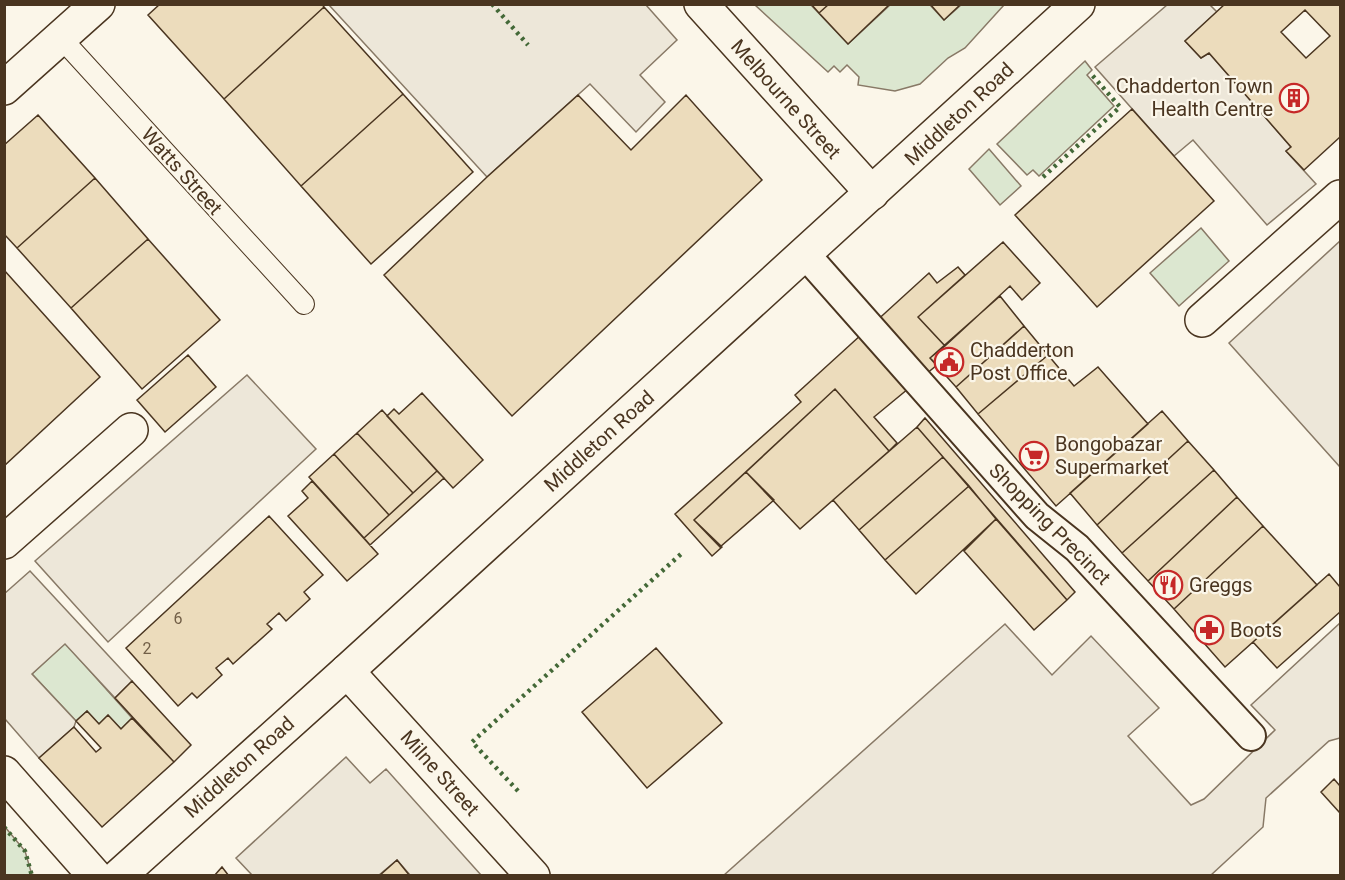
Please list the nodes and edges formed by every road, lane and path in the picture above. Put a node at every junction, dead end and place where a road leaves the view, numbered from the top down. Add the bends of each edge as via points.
1 (98, 4) edge
2 (700, 4) edge
3 (1078, 4) edge
4 (61, 38) junction
5 (4, 88) edge
6 (872, 194) junction
7 (1341, 197) edge
8 (805, 254) junction
9 (304, 304) dead end
10 (1202, 320) dead end
11 (131, 430) dead end
12 (4, 542) edge
13 (347, 670) junction
14 (1251, 736) dead end
15 (8, 777) edge
16 (94, 876) edge
17 (119, 876) edge
18 (533, 876) edge

1 - 4 main road
2 - 6 main road, Melbourne Street
3 - 6 main road, Middleton Road
4 - 5 main road
4 - 9 lane, Watts Street
6 - 8 main road, Middleton Road
7 - 10 main road
8 - 13 main road, Middleton Road
8 - 14 street, Shopping Precinct via 1037,516 1077,548
11 - 12 main road
13 - 17 main road, Middleton Road
13 - 18 main road, Milne Street
15 - 16 main road

